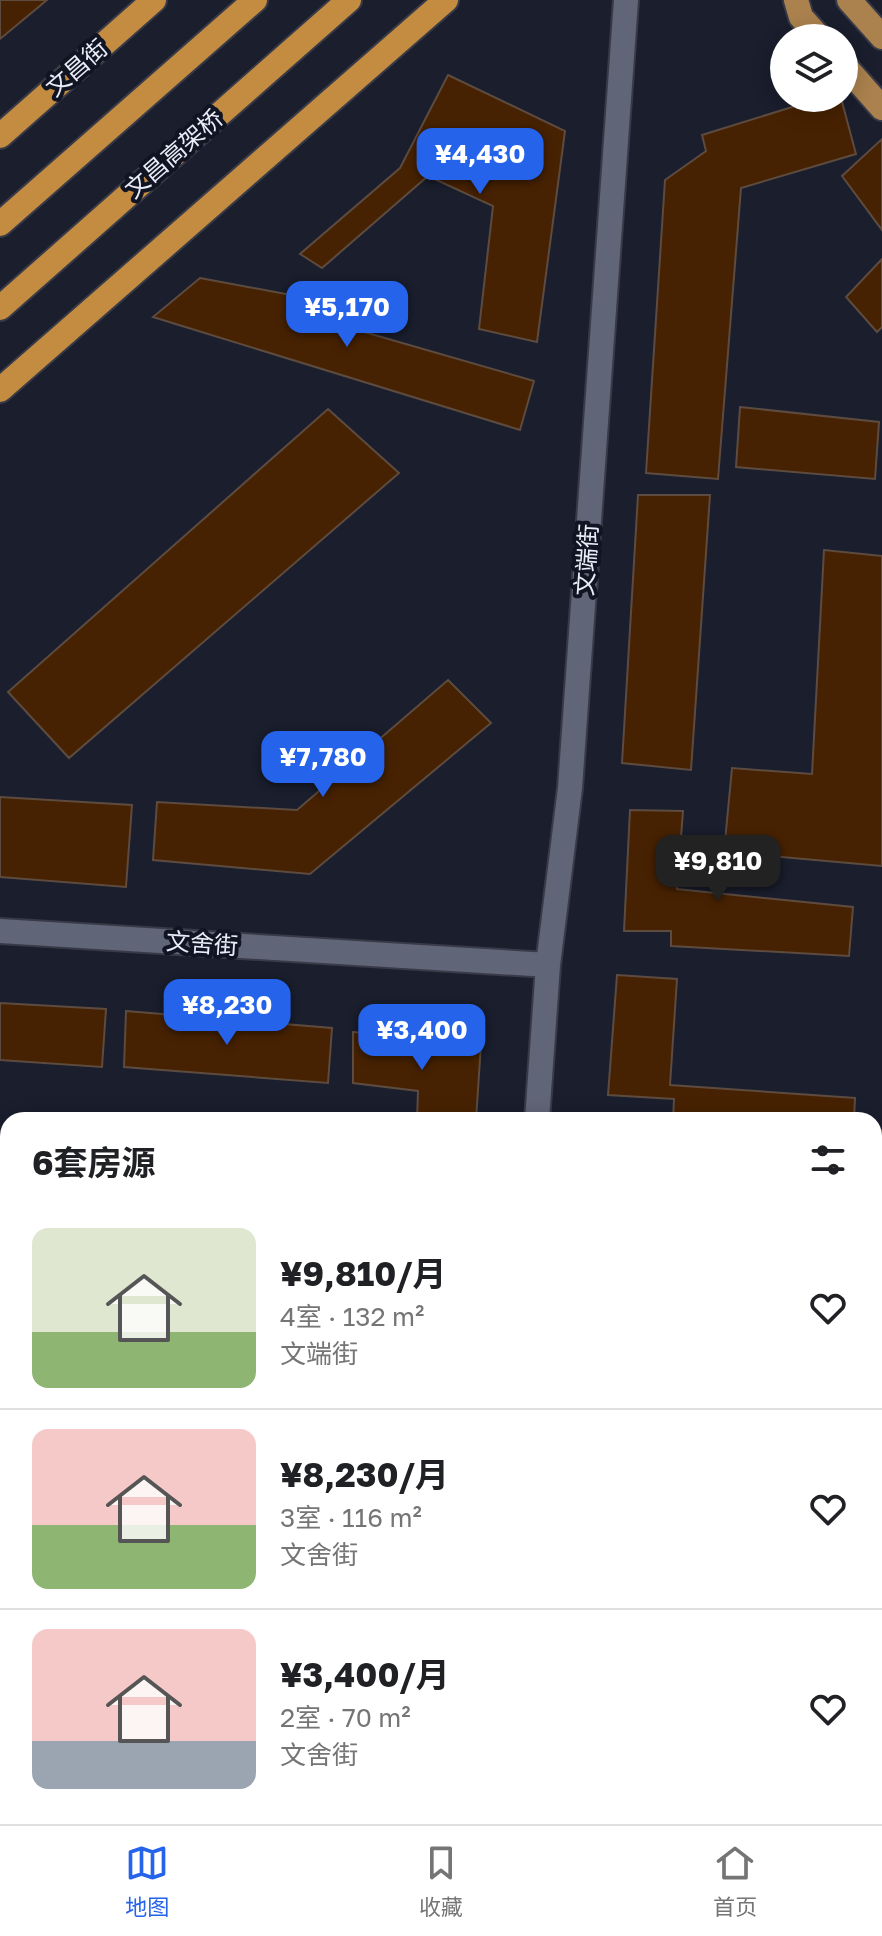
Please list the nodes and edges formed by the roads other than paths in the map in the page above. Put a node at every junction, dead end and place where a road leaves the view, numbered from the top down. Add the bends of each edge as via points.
1 (154, 0) edge
2 (255, 0) edge
3 (349, 0) edge
4 (446, 0) edge
5 (626, 0) edge
6 (796, 0) edge
7 (849, 0) edge
8 (807, 24) edge
9 (882, 37) edge
10 (858, 81) edge
11 (882, 108) edge
12 (0, 136) edge
13 (0, 224) edge
14 (0, 308) edge
15 (0, 390) edge
16 (0, 931) edge
17 (548, 965) junction
18 (538, 1112) edge

1 - 12 highway, 文昌街
2 - 13 highway
3 - 14 highway, 文昌高架桥
4 - 15 highway
5 - 17 street, 文端街 via 570,788
6 - 8 main road
7 - 9 main road
10 - 11 main road
16 - 17 street, 文舍街
17 - 18 street, 文端街

